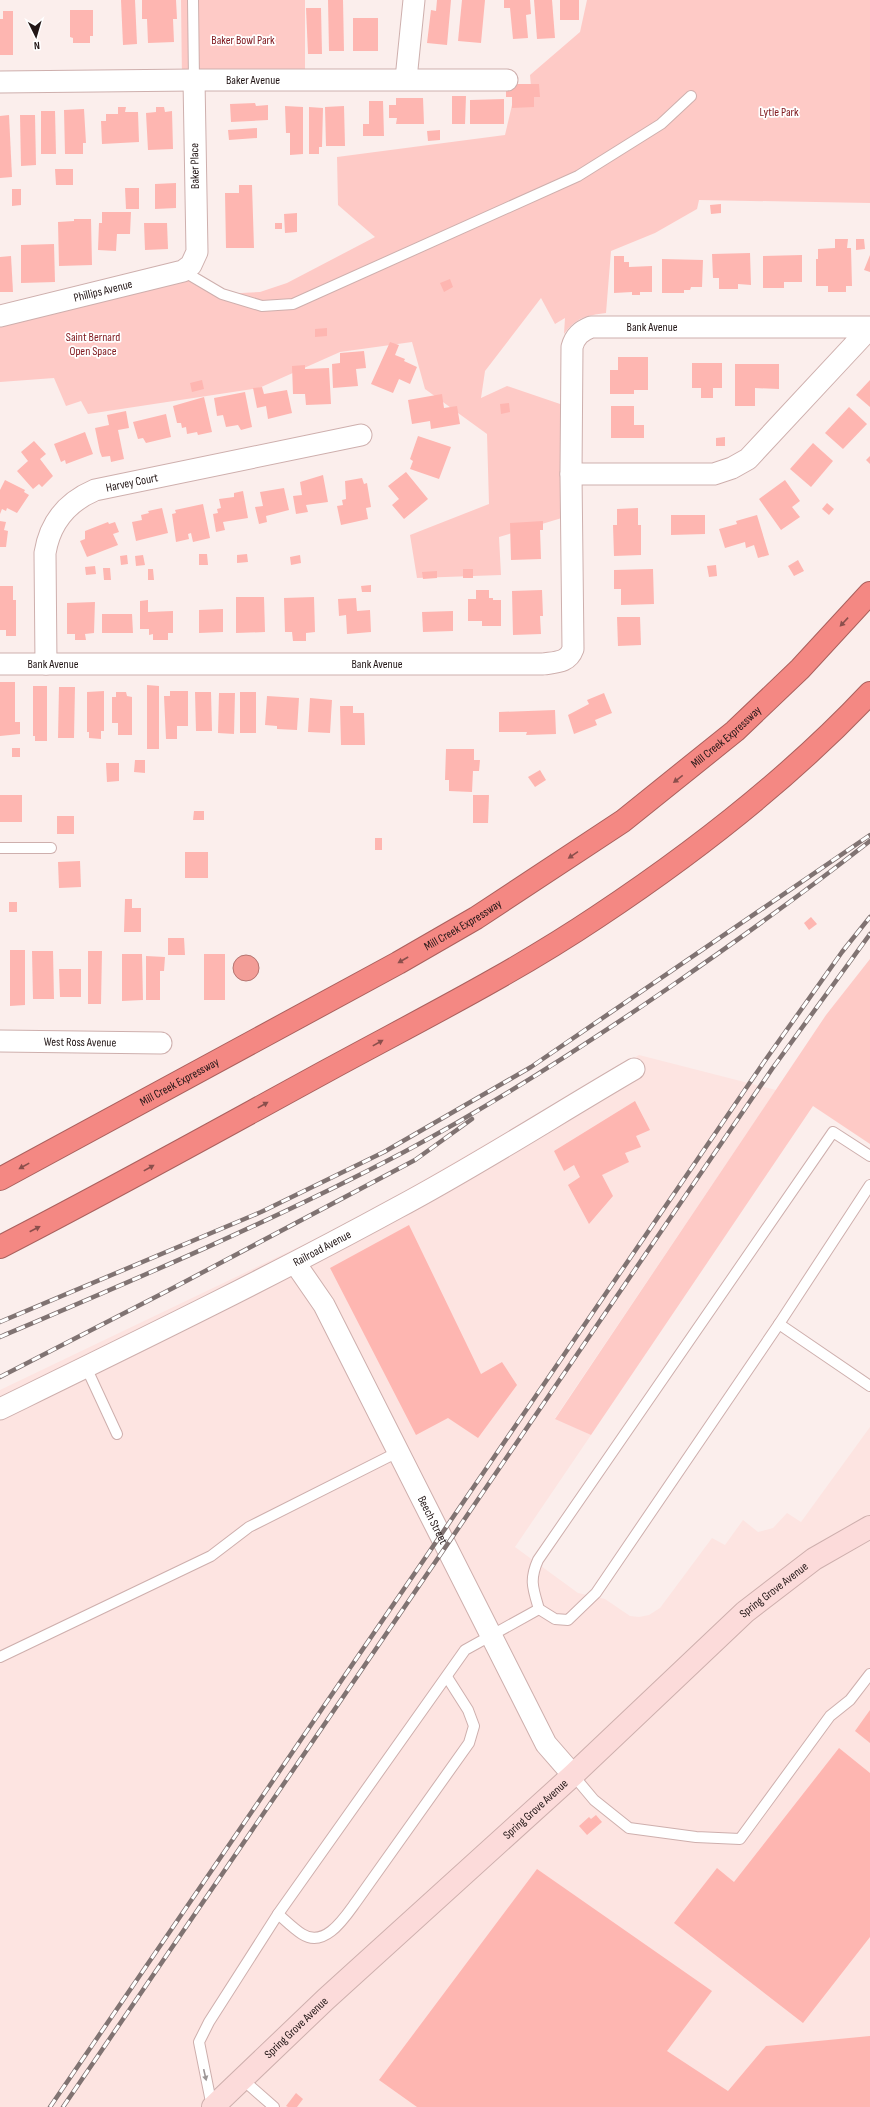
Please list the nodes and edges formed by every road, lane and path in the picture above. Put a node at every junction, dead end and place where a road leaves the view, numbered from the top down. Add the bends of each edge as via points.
1 (193, 0) edge
2 (414, 0) edge
3 (406, 79) junction
4 (194, 80) junction
5 (507, 80) dead end
6 (0, 82) edge
7 (691, 96) dead end
8 (182, 271) junction
9 (0, 316) edge
10 (870, 328) edge
11 (361, 435) dead end
12 (571, 474) junction
13 (870, 593) edge
14 (0, 664) edge
15 (46, 664) junction
16 (870, 693) edge
17 (0, 848) edge
18 (51, 848) dead end
19 (0, 1041) edge
20 (160, 1043) dead end
21 (634, 1069) dead end
22 (870, 1156) edge
23 (0, 1179) edge
24 (870, 1185) edge
25 (0, 1247) edge
26 (295, 1263) junction
27 (779, 1324) junction
28 (86, 1367) junction
29 (869, 1382) edge
30 (0, 1409) edge
31 (117, 1434) dead end
32 (398, 1452) junction
33 (870, 1527) edge
34 (539, 1609) junction
35 (492, 1636) junction
36 (0, 1657) edge
37 (870, 1674) edge
38 (447, 1677) junction
39 (573, 1775) junction
40 (278, 1914) junction
41 (242, 2079) junction
42 (212, 2107) edge
43 (274, 2107) edge

1 - 4 lane
2 - 3 street
3 - 4 street, Baker Avenue
3 - 5 street, Baker Avenue
4 - 6 street, Baker Avenue
4 - 8 street, Baker Place via 196,252 191,265
7 - 8 lane via 661,124 578,176 293,304 262,306 222,294
8 - 9 street, Phillips Avenue
10 - 12 street, Bank Avenue via 748,459 732,468 714,474
10 - 12 street, Bank Avenue via 591,327 581,331 572,347
11 - 15 street, Harvey Court via 95,490 82,495 62,512 53,524 48,538 45,553
12 - 15 street, Bank Avenue via 573,649 571,655 560,662
13 -> 23 highway, Mill Creek Expressway via 800,669 735,731 623,821 476,918 398,963
14 - 15 street, Bank Avenue
25 -> 16 highway via 448,1005 596,918 665,871 761,796 805,759
17 - 18 lane
19 - 20 street, West Ross Avenue
21 - 26 street, Railroad Avenue via 405,1204
22 - 34 lane via 833,1132 538,1560 532,1574 533,1590
24 - 27 lane
26 - 28 street, Railroad Avenue
26 - 32 street, Beech Street via 324,1305
27 - 29 lane
27 - 34 lane via 596,1593 568,1620 555,1619
28 - 30 street, Railroad Avenue
28 - 31 lane
32 - 35 street, Beech Street
32 - 36 lane via 250,1527 211,1556
33 - 39 main road, Spring Grove Avenue via 814,1559 745,1612
34 - 35 lane
35 - 38 lane via 465,1650
35 - 39 street, Beech Street via 546,1744
37 - 39 lane via 850,1700 830,1716 740,1839 696,1837 629,1828 594,1800
38 - 40 lane
38 - 40 lane via 468,1710 474,1726 469,1743 374,1877 337,1928 320,1938 304,1936
39 - 41 main road, Spring Grove Avenue via 326,1999
40 -> 42 lane via 208,2022 199,2042
41 - 42 main road, Spring Grove Avenue
41 - 43 lane

